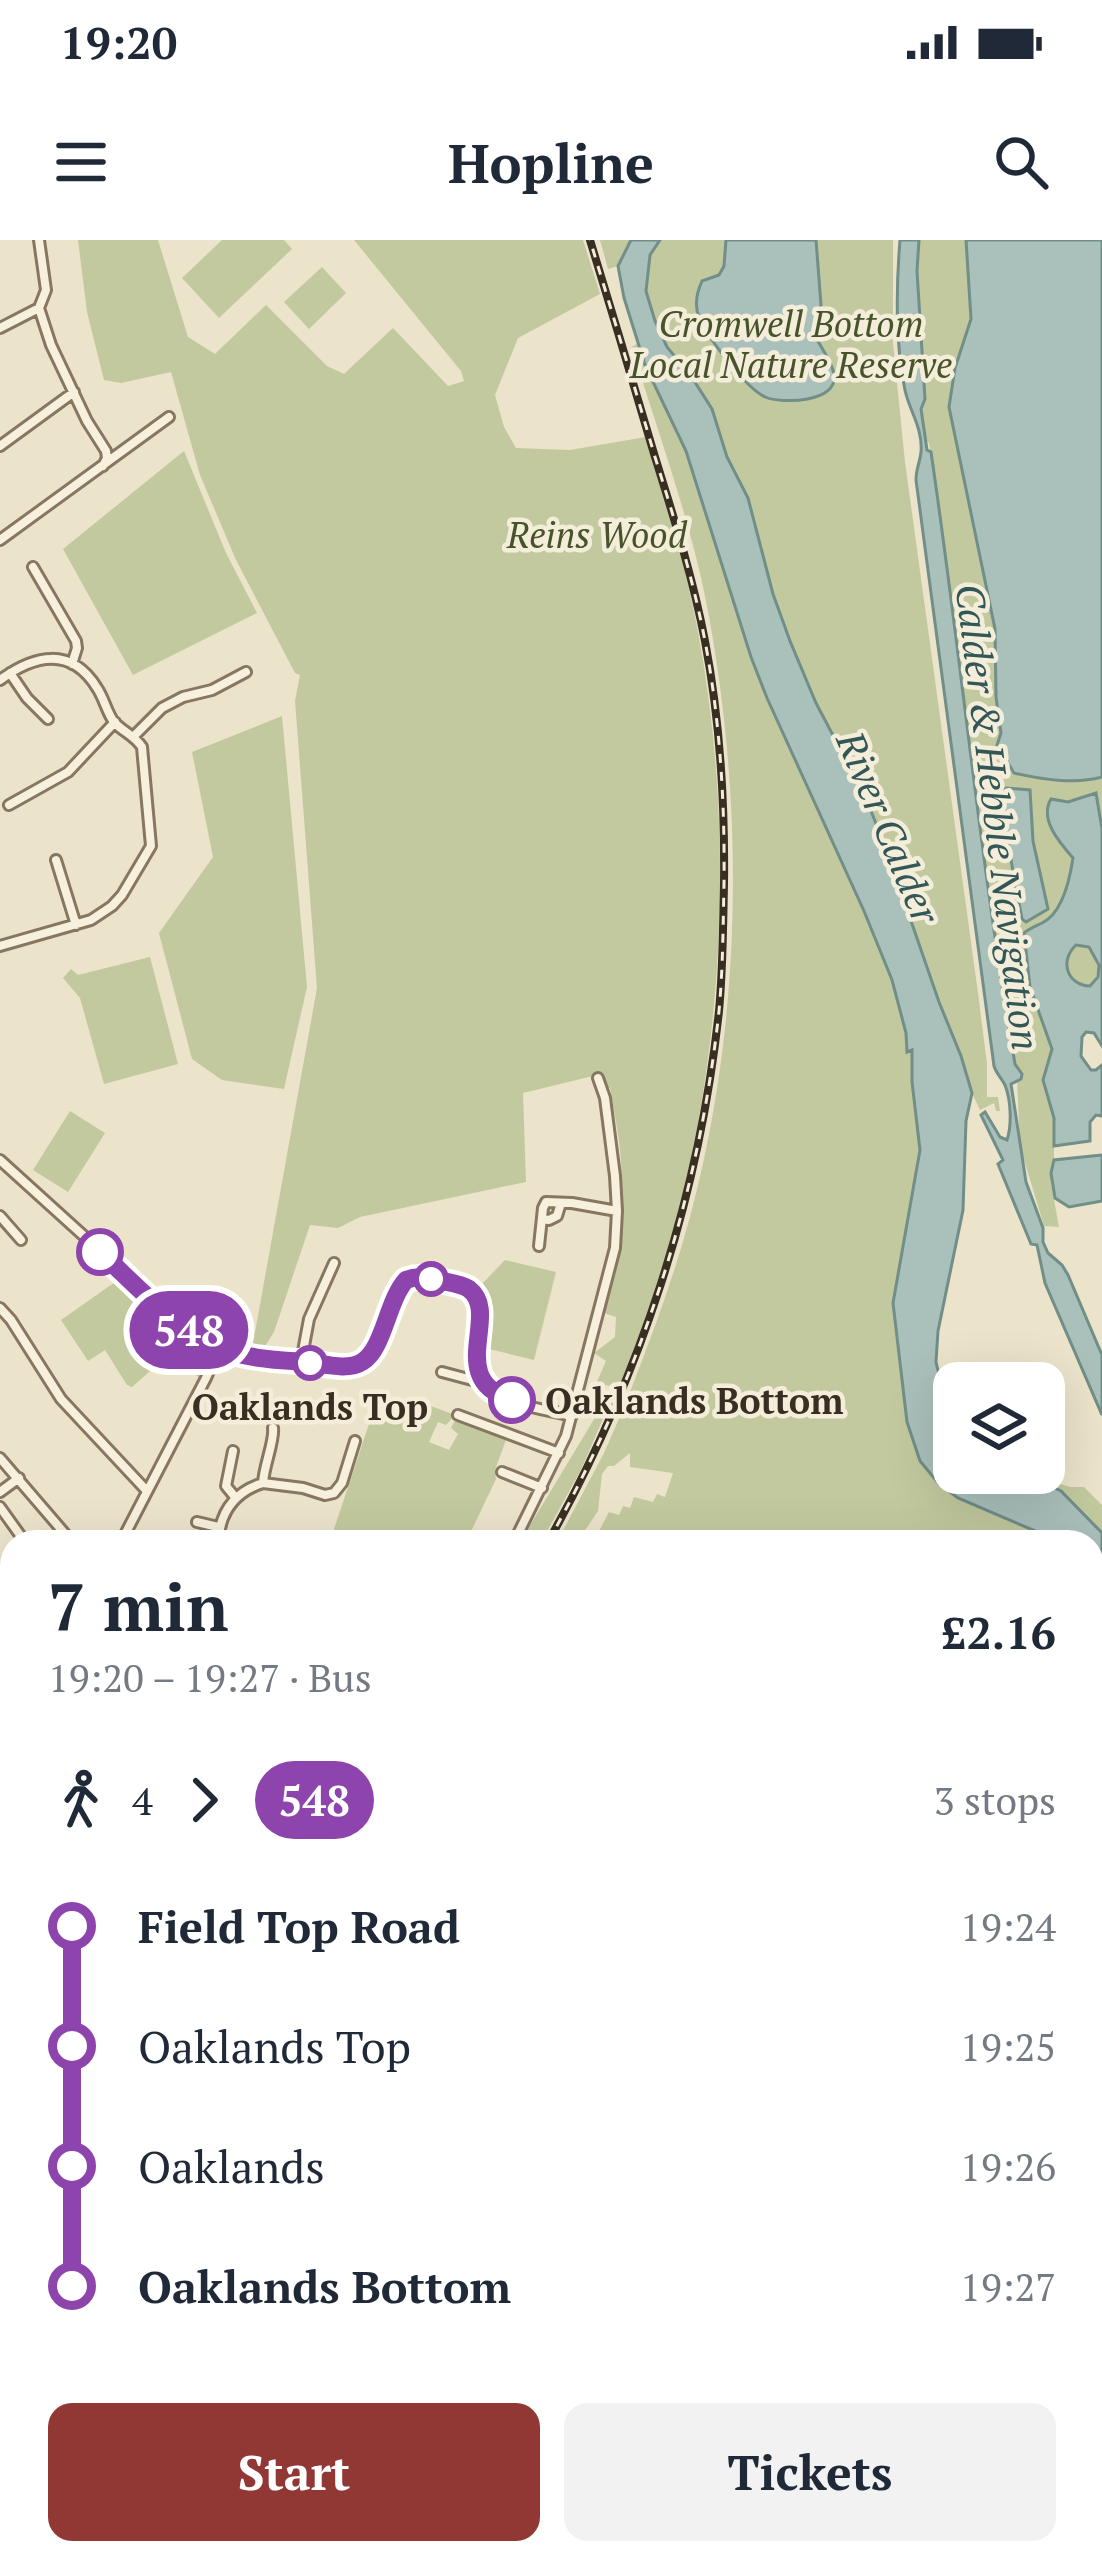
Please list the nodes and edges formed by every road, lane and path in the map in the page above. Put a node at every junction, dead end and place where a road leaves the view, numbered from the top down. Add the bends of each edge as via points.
1 (39, 240) edge
2 (39, 308) junction
3 (0, 328) edge
4 (74, 392) junction
5 (169, 417) dead end
6 (0, 446) edge
7 (103, 466) junction
8 (0, 540) edge
9 (33, 567) dead end
10 (72, 664) junction
11 (246, 672) dead end
12 (4, 674) edge
13 (48, 719) dead end
14 (115, 722) junction
15 (134, 736) junction
16 (8, 805) dead end
17 (56, 860) dead end
18 (76, 925) junction
19 (0, 946) edge
20 (598, 1078) dead end
21 (0, 1160) edge
22 (617, 1211) junction
23 (0, 1216) edge
24 (21, 1240) dead end
25 (539, 1246) dead end
26 (334, 1263) dead end
27 (0, 1308) edge
28 (219, 1348) junction
29 (301, 1362) junction
30 (442, 1372) dead end
31 (480, 1377) junction
32 (458, 1415) dead end
33 (572, 1416) junction
34 (273, 1428) dead end
35 (355, 1441) dead end
36 (233, 1451) dead end
37 (559, 1453) junction
38 (0, 1459) edge
39 (502, 1472) dead end
40 (19, 1478) junction
41 (263, 1483) junction
42 (542, 1488) junction
43 (146, 1490) junction
44 (0, 1492) edge
45 (235, 1497) junction
46 (196, 1522) dead end
47 (219, 1527) junction
48 (62, 1530) edge
49 (127, 1530) edge
50 (219, 1530) edge
51 (520, 1530) edge

1 - 2 street via 46,290
2 - 3 street
2 - 4 street
4 - 6 street
4 - 7 street via 106,451
5 - 7 street
7 - 8 street
9 - 10 street via 76,641
10 - 12 street via 43,658
10 - 14 street via 88,675
11 - 15 street via 162,708
12 - 13 street
14 - 15 street
14 - 16 street via 68,772
15 - 18 street via 144,754 150,851 112,906
17 - 18 street
18 - 19 street
20 - 22 street
21 - 28 street via 170,1314
22 - 25 street via 546,1202
22 - 33 street
23 - 24 street
26 - 29 street via 309,1319
27 - 43 street via 62,1400
28 - 29 street
28 - 43 street
29 - 31 street via 360,1364 402,1283 423,1277 460,1285 476,1298
30 - 31 street
31 - 33 street via 500,1396
32 - 37 street
33 - 37 street
34 - 41 street
35 - 41 street via 334,1493
36 - 45 street via 226,1486
37 - 42 street
38 - 40 street
39 - 42 street
40 - 44 street
40 - 48 street
41 - 45 street
42 - 51 street
43 - 49 street
45 - 47 street
46 - 47 street
47 - 50 street

